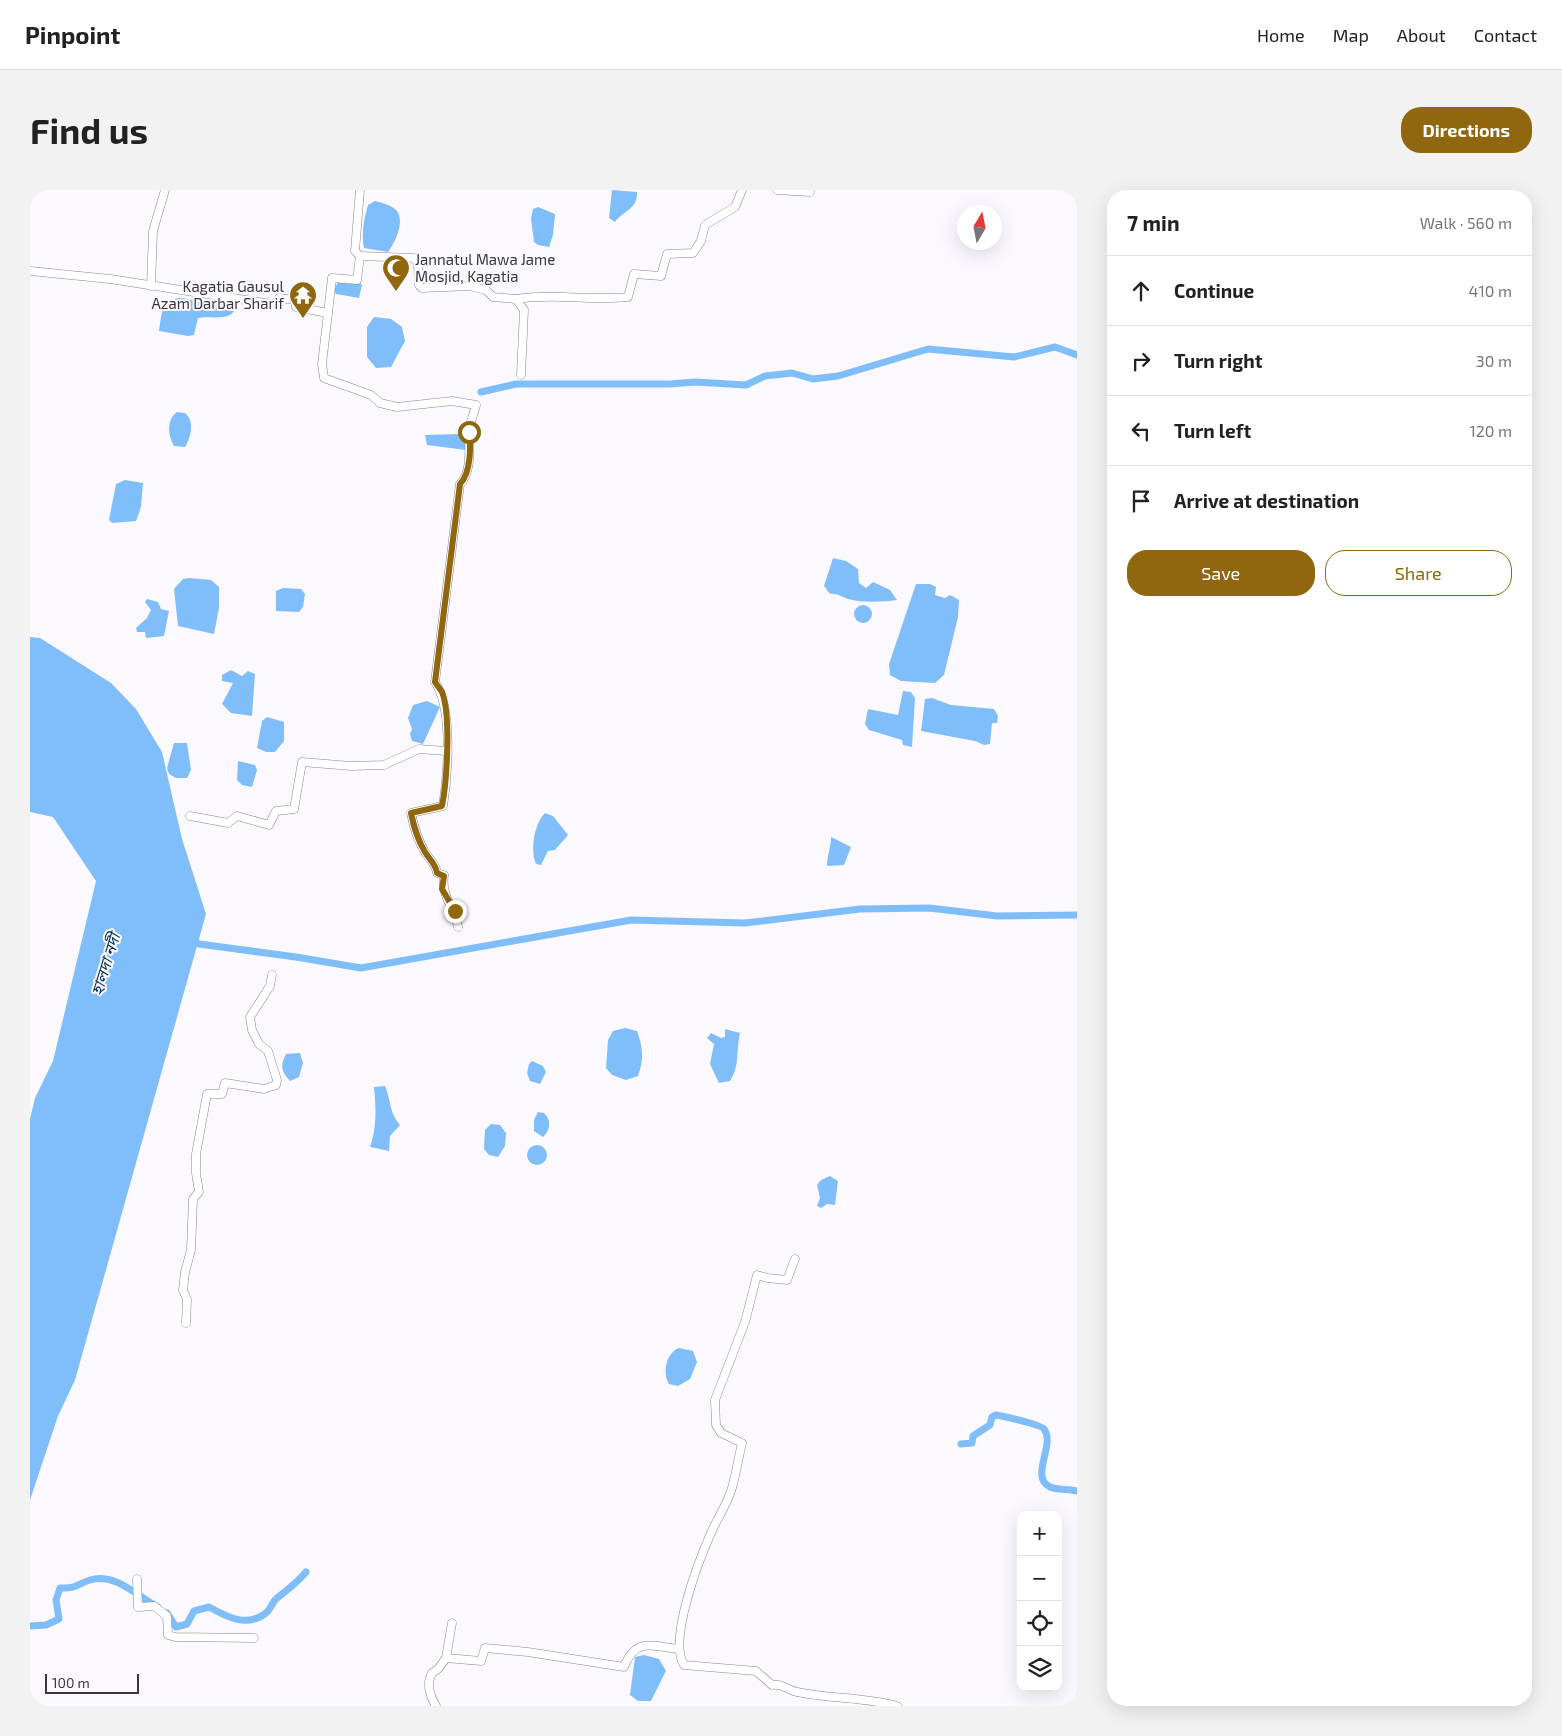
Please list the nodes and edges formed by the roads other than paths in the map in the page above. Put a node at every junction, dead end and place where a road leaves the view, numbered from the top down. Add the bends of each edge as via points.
1 (165, 190) edge
2 (360, 190) edge
3 (742, 190) edge
4 (777, 190) edge
5 (810, 192) dead end
6 (360, 256) junction
7 (30, 270) edge
8 (151, 286) junction
9 (516, 299) junction
10 (328, 313) junction
11 (521, 375) dead end
12 (446, 751) junction
13 (190, 816) dead end
14 (458, 927) dead end
15 (272, 975) dead end
16 (795, 1259) dead end
17 (186, 1324) dead end
18 (136, 1579) dead end
19 (452, 1623) dead end
20 (254, 1638) dead end
21 (678, 1649) junction
22 (446, 1658) junction
23 (436, 1706) edge
24 (897, 1706) edge

1 - 8 street via 153,231
2 - 6 street via 355,250
3 - 9 street via 735,207 705,225 693,253 667,254 662,276 634,274 628,297 542,295
4 - 5 street
6 - 9 street via 414,258 422,288 470,286 486,290 493,297
6 - 10 street via 357,280 332,278
7 - 8 street
8 - 10 street via 271,304 279,298 296,300 296,307
9 - 11 street via 524,310
10 - 12 street via 322,364 324,378 371,395 380,403 397,406 452,401 476,405 469,432 467,473 460,484 436,670 435,682 442,692 448,728
12 - 13 street via 419,749 384,765 302,762 294,809 276,811 269,826 236,816 228,823
12 - 14 street via 442,806 411,813 415,835 436,866 437,873 444,876 442,889 455,911
15 - 17 street via 270,986 250,1017 258,1044 268,1051 278,1080 276,1085 264,1089 225,1083 222,1094 207,1094 196,1154 199,1192 192,1206 190,1250 183,1290 187,1299
16 - 21 street via 787,1280 757,1275 746,1322 715,1400 716,1425 721,1433 742,1443 731,1492 711,1533 683,1613
18 - 20 street via 138,1607 154,1606 167,1616 168,1635
19 - 22 street
21 - 22 street via 650,1645 636,1648 624,1667 485,1648 481,1661 477,1663
21 - 24 street via 684,1664 756,1671 772,1685 784,1685 795,1692 869,1699
22 - 23 street via 430,1677 430,1697

